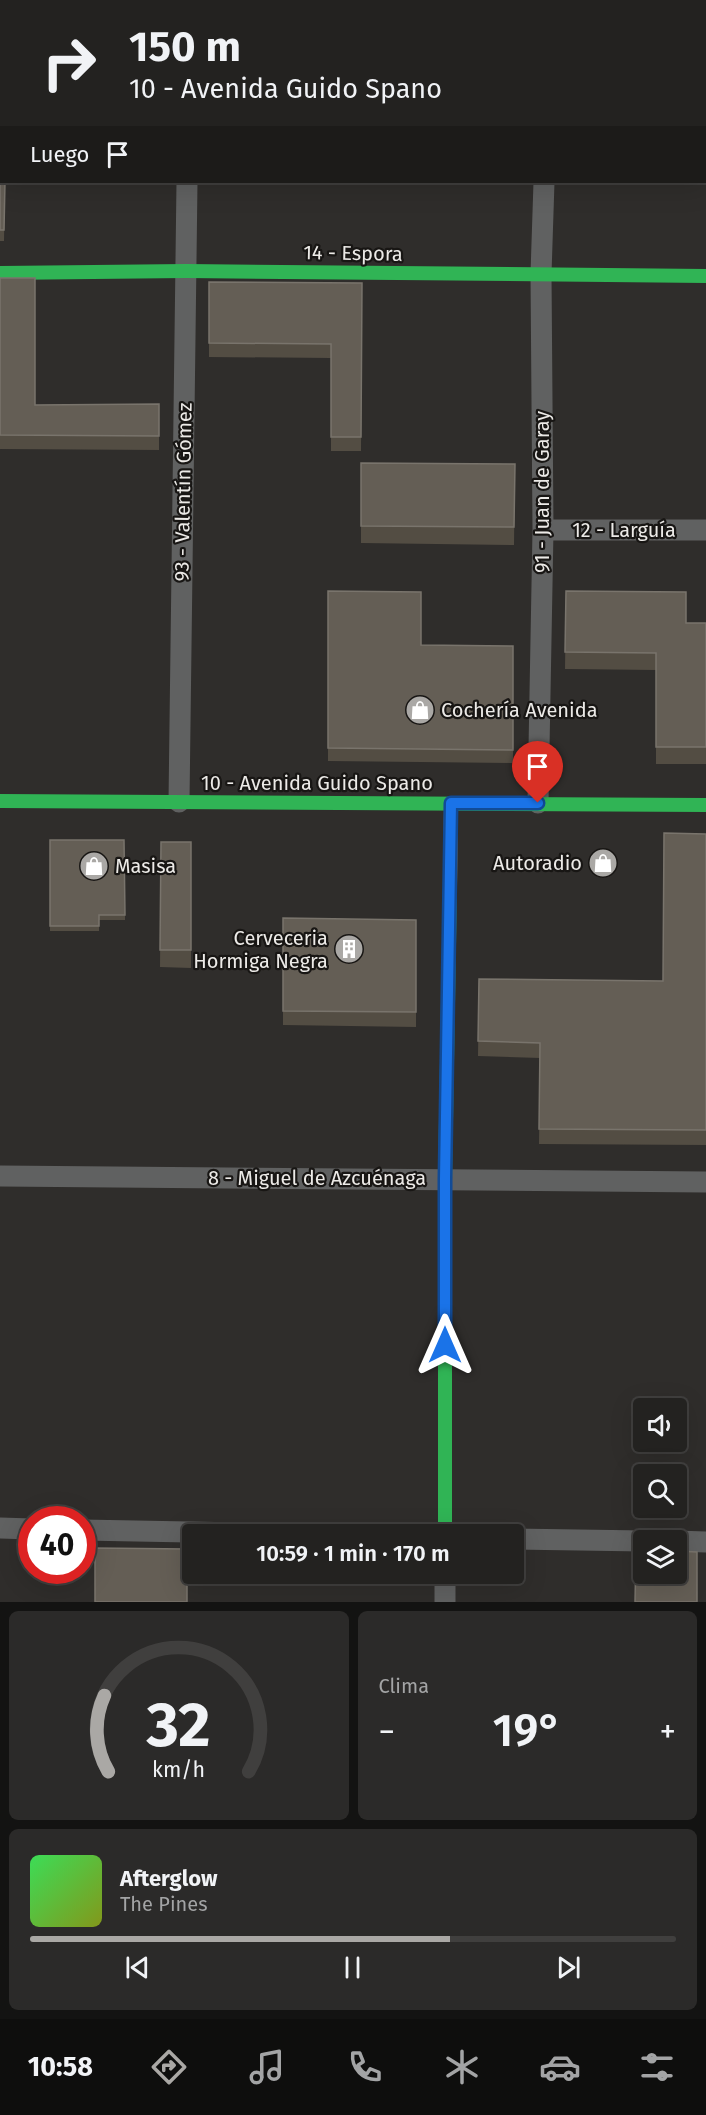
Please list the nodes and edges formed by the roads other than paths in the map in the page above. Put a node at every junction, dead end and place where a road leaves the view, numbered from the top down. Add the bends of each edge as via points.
1 (187, 183) edge
2 (544, 183) edge
3 (186, 271) junction
4 (0, 273) edge
5 (541, 274) junction
6 (706, 276) edge
7 (543, 530) junction
8 (706, 530) edge
9 (0, 801) edge
10 (179, 802) junction
11 (451, 803) junction
12 (538, 803) junction
13 (706, 805) edge
14 (0, 1176) edge
15 (445, 1179) junction
16 (706, 1182) edge
17 (445, 1524) edge
18 (0, 1528) edge
19 (18, 1529) edge
20 (96, 1530) edge
21 (182, 1532) edge
22 (524, 1539) edge
23 (633, 1541) edge
24 (687, 1541) edge
25 (706, 1542) edge
26 (445, 1584) edge
27 (445, 1602) edge

1 - 3 street, 93 - Valentín Gómez
2 - 5 street, 91 - Juan de Garay
3 - 4 street, 14 - Espora
3 - 5 street, 14 - Espora
3 - 10 street, 93 - Valentín Gómez
5 - 6 street, 14 - Espora
5 - 7 street, 91 - Juan de Garay
7 - 8 street, 12 - Larguía
7 - 12 street, 91 - Juan de Garay
9 - 10 street, 10 - Avenida Guido Spano
10 - 11 street, 10 - Avenida Guido Spano
11 - 12 street, 10 - Avenida Guido Spano
11 - 15 street
12 - 13 street, 10 - Avenida Guido Spano
14 - 15 street, 8 - Miguel de Azcuénaga
15 - 16 street, 8 - Miguel de Azcuénaga
15 - 17 street
18 - 19 street
20 - 21 street
22 - 23 street
24 - 25 street
26 - 27 street

